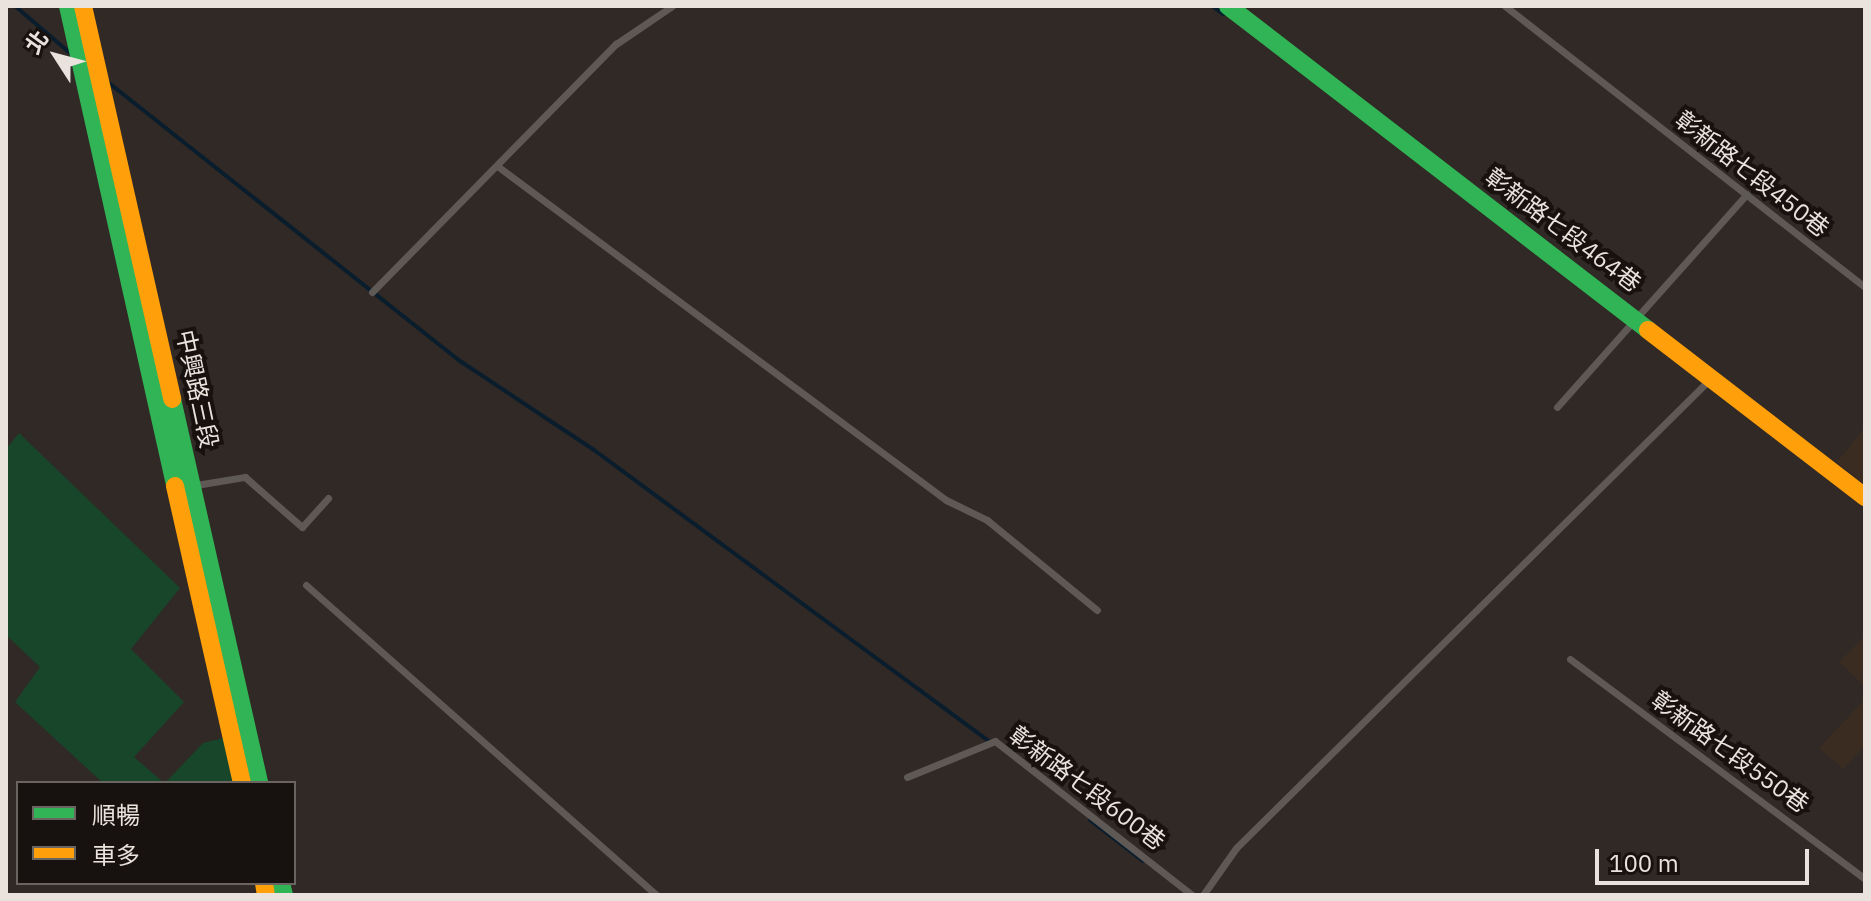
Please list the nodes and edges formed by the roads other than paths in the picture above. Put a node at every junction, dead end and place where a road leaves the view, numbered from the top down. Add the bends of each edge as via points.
1 (68, 6) edge
2 (83, 6) edge
3 (672, 6) edge
4 (1228, 6) edge
5 (1505, 6) edge
6 (500, 168) junction
7 (1747, 194) junction
8 (1865, 287) edge
9 (372, 292) dead end
10 (1637, 316) junction
11 (1711, 378) junction
12 (1557, 407) dead end
13 (193, 485) junction
14 (1865, 497) edge
15 (328, 498) dead end
16 (306, 585) dead end
17 (1097, 610) dead end
18 (1570, 659) dead end
19 (907, 777) dead end
20 (242, 781) edge
21 (259, 781) edge
22 (1865, 879) edge
23 (657, 895) edge
24 (1192, 895) edge
25 (1203, 895) edge

1 - 20 main road, 中興路三段
2 - 13 main road, 中興路三段
3 - 6 lane via 616,44
4 - 10 main road, 彰新路七段464巷
5 - 7 lane, 彰新路七段450巷
6 - 9 lane
6 - 17 lane via 946,500 987,520
7 - 8 lane, 彰新路七段450巷
7 - 10 lane
10 - 11 main road, 彰新路七段464巷
10 - 12 lane
11 - 14 main road, 彰新路七段464巷
11 - 25 lane via 1236,848
13 - 15 lane via 245,477 302,527
13 - 21 main road, 中興路三段
16 - 23 lane
18 - 22 lane, 彰新路七段550巷
19 - 24 lane, 彰新路七段600巷 via 995,741

